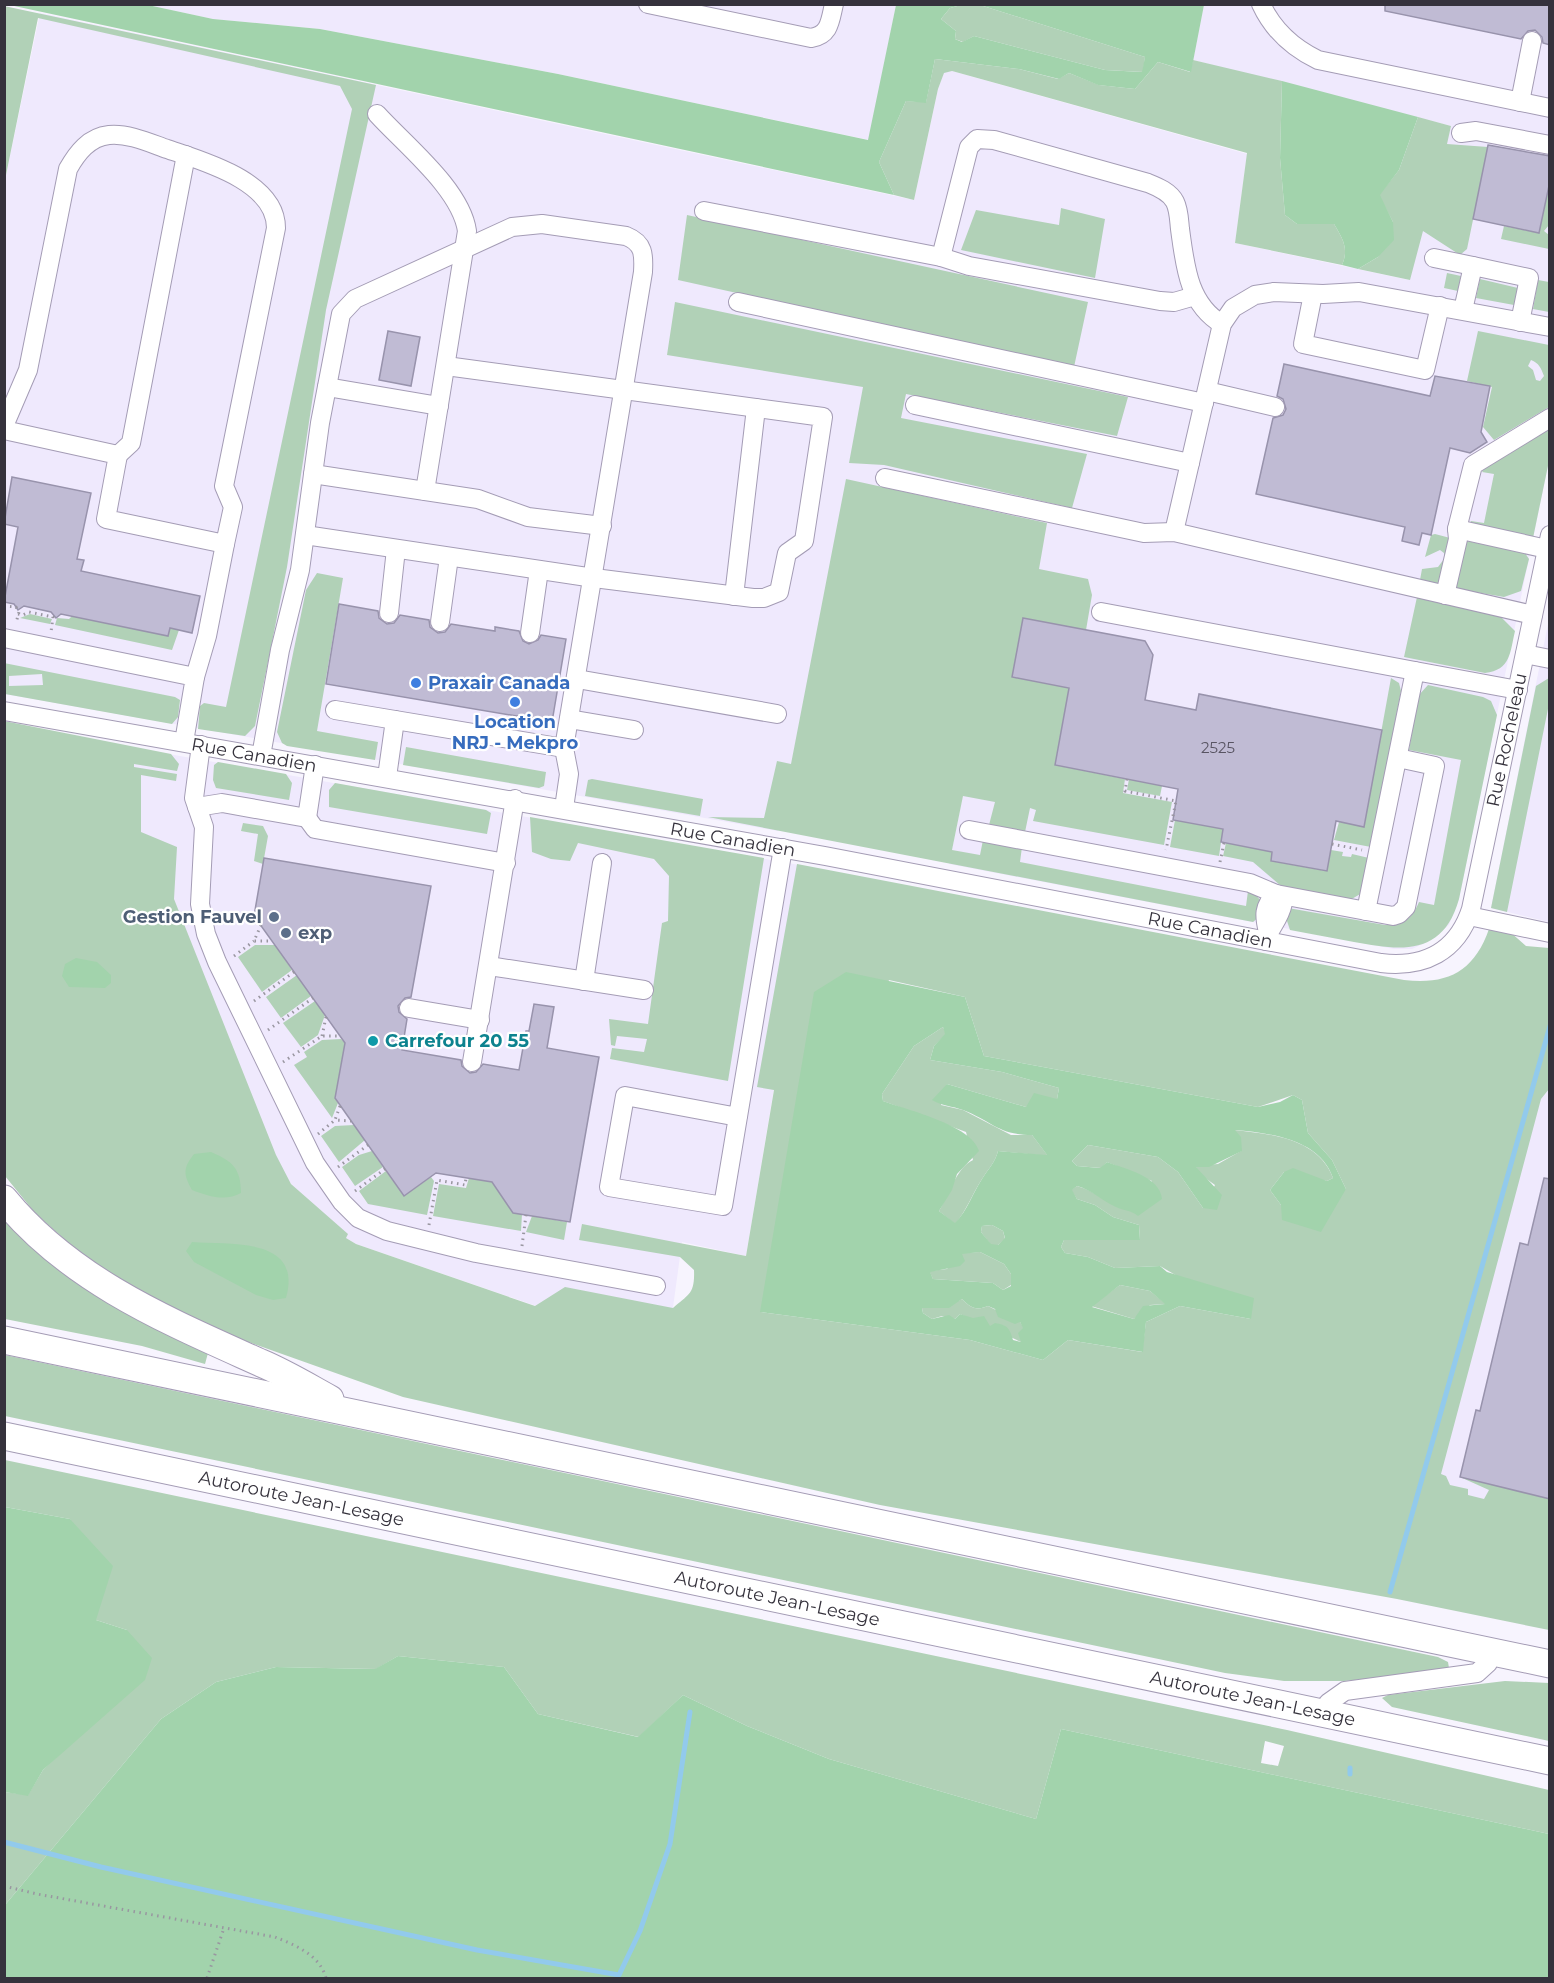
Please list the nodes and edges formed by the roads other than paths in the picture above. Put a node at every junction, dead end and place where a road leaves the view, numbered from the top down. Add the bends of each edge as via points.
1 (648, 4) edge
2 (834, 4) edge
3 (1261, 4) edge
4 (1532, 41) dead end
5 (1520, 102) junction
6 (1550, 108) edge
7 (377, 114) dead end
8 (1461, 133) dead end
9 (1550, 145) edge
10 (186, 155) junction
11 (704, 211) dead end
12 (465, 247) junction
13 (941, 257) junction
14 (1434, 258) dead end
15 (1473, 266) junction
16 (1313, 294) junction
17 (1195, 296) junction
18 (738, 302) dead end
19 (1440, 306) junction
20 (1463, 310) junction
21 (1520, 322) junction
22 (1222, 324) junction
23 (1550, 327) edge
24 (446, 366) junction
25 (327, 387) junction
26 (624, 390) junction
27 (1205, 397) junction
28 (915, 405) dead end
29 (439, 406) junction
30 (1275, 407) dead end
31 (756, 408) junction
32 (1550, 418) edge
33 (4, 428) edge
34 (118, 455) junction
35 (1190, 463) junction
36 (313, 474) junction
37 (885, 478) dead end
38 (425, 491) junction
39 (602, 526) junction
40 (1457, 530) junction
41 (1174, 532) junction
42 (305, 535) junction
43 (1548, 542) edge
44 (225, 544) junction
45 (396, 549) junction
46 (449, 557) junction
47 (539, 570) junction
48 (594, 578) junction
49 (1445, 595) junction
50 (734, 596) junction
51 (1101, 612) dead end
52 (389, 613) dead end
53 (1533, 615) junction
54 (440, 622) dead end
55 (530, 633) dead end
56 (4, 638) edge
57 (1525, 654) junction
58 (1550, 659) edge
59 (1415, 671) junction
60 (195, 677) junction
61 (577, 679) junction
62 (1518, 690) junction
63 (335, 710) dead end
64 (4, 711) edge
65 (777, 714) dead end
66 (569, 719) junction
67 (395, 720) junction
68 (633, 730) dead end
69 (193, 744) junction
70 (564, 748) junction
71 (261, 756) junction
72 (1398, 758) junction
73 (315, 765) junction
74 (387, 777) junction
75 (515, 800) junction
76 (197, 807) junction
77 (564, 808) junction
78 (307, 818) junction
79 (969, 830) dead end
80 (783, 848) junction
81 (506, 862) junction
82 (602, 862) dead end
83 (1276, 894) junction
84 (1366, 911) junction
85 (1469, 916) junction
86 (1550, 933) edge
87 (1267, 936) junction
88 (1455, 942) joint
89 (489, 966) junction
90 (584, 981) junction
91 (644, 990) dead end
92 (409, 1008) dead end
93 (480, 1020) junction
94 (472, 1062) dead end
95 (738, 1117) junction
96 (4, 1199) edge
97 (656, 1286) dead end
98 (4, 1340) edge
99 (358, 1414) junction
100 (4, 1436) edge
101 (1492, 1652) junction
102 (1550, 1659) edge
103 (1550, 1664) edge
104 (1326, 1714) junction
105 (1550, 1761) edge

1 - 2 street via 811,38 828,31
3 - 5 street via 1278,32 1318,60
4 - 5 street
5 - 6 street
7 - 12 street via 452,196 466,224
8 - 9 street via 1476,131
10 - 33 street via 109,135 90,142 74,158 64,185 28,370
10 - 34 street via 131,443
10 - 44 street via 238,177 258,191 268,201 276,221 224,486 233,507
11 - 13 street
12 - 24 street
12 - 25 street via 374,289 347,306 341,314
12 - 26 street via 500,231 542,224 636,240 641,246 643,272
13 - 17 street via 969,266 1160,301
13 - 17 street via 969,147 983,138 1148,183 1167,193 1178,213 1185,266
14 - 15 street
15 - 20 street
15 - 21 street via 1529,278
16 - 19 street via 1367,292
16 - 19 street via 1303,344 1425,370
16 - 22 street via 1274,292 1255,296 1233,308
17 - 22 street via 1212,318
18 - 27 street
19 - 20 street
20 - 21 street
21 - 23 street
22 - 27 street
24 - 26 street
24 - 29 street
25 - 29 street via 393,391
25 - 36 street
26 - 31 street
26 - 39 street
27 - 30 street
27 - 35 street
28 - 35 street
29 - 38 street
31 - 50 street
31 - 50 street via 823,417 804,541 787,553 781,587 773,595
32 - 40 street via 1473,465
33 - 34 street
34 - 44 street via 106,519
35 - 41 street
36 - 38 street
36 - 42 street
37 - 41 street via 1144,533
38 - 39 street via 486,501 528,517
39 - 48 street
40 - 43 street
40 - 49 street
41 - 49 street
42 - 45 street
42 - 71 street
43 - 53 street, Rue Rocheleau
44 - 60 street
45 - 46 street
45 - 52 street
46 - 47 street
46 - 54 street
47 - 48 street
47 - 55 street
48 - 50 street
48 - 61 street
49 - 53 street
51 - 59 street
53 - 57 street, Rue Rocheleau
56 - 60 street
57 - 58 street
57 - 62 street, Rue Rocheleau
59 - 62 street
59 - 72 street
60 - 69 street
61 - 65 street
61 - 66 street
62 - 85 street, Rue Rocheleau
63 - 67 street
64 - 69 street, Rue Canadien
66 - 68 street
66 - 70 street
67 - 70 street
67 - 74 street
69 - 71 street, Rue Canadien
69 - 76 street
70 - 77 street via 569,774
71 - 73 street, Rue Canadien
72 - 84 street
72 - 84 street via 1435,766 1410,890 1406,907 1399,915
73 - 74 street, Rue Canadien
73 - 78 street
74 - 75 street, Rue Canadien
75 - 77 street, Rue Canadien
75 - 81 street
76 - 78 street via 222,803
76 - 97 street via 204,827 200,904 210,944 308,1150 323,1177 351,1212 369,1224 411,1238
77 - 80 street, Rue Canadien
78 - 81 street via 315,829
79 - 83 street via 1250,883
80 - 87 street, Rue Canadien
80 - 95 street
81 - 89 street
82 - 90 street
83 - 84 street
83 - 87 street via 1283,903 1279,921
85 - 86 street
85 - 88 street, Rue Rocheleau
87 - 88 street, Rue Canadien via 1380,963 1405,965 1428,959
89 - 90 street
89 - 93 street
90 - 91 street
92 - 93 street
93 - 94 street
95 - 95 street via 723,1206 609,1187 625,1096
96 - 99 highway via 45,1241 111,1290
98 - 99 highway
99 - 101 highway
100 - 104 highway, Autoroute Jean-Lesage
101 - 102 highway
101 - 103 highway
101 - 104 street via 1488,1663 1477,1673 1345,1691 1328,1703
104 - 105 highway, Autoroute Jean-Lesage

